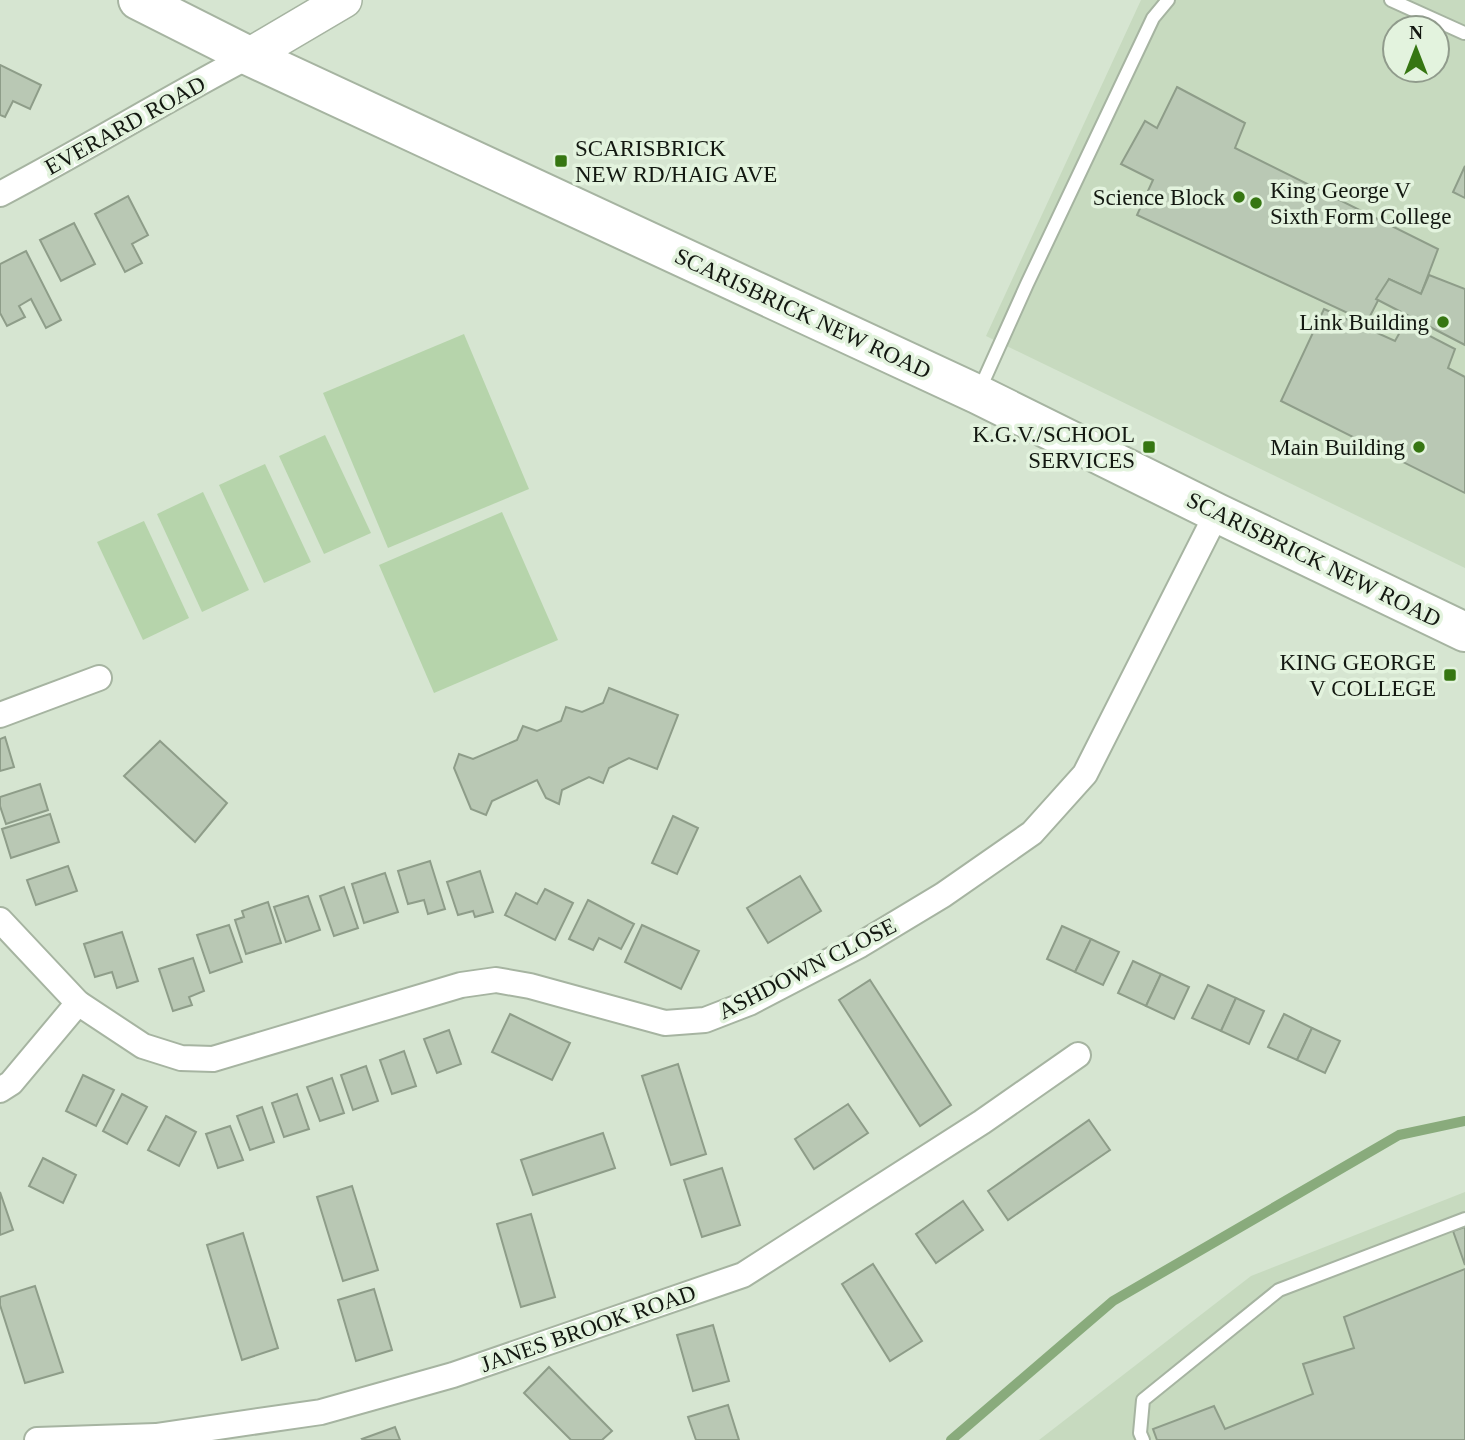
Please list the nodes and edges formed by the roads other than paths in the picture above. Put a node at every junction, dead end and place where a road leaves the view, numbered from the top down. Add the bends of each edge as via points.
1 (138, 0) edge
2 (344, 0) edge
3 (1168, 0) edge
4 (1391, 0) edge
5 (1464, 33) edge
6 (249, 56) junction
7 (0, 194) edge
8 (977, 394) junction
9 (1217, 513) junction
10 (1465, 632) edge
11 (99, 678) dead end
12 (0, 715) edge
13 (0, 920) edge
14 (78, 1003) junction
15 (1078, 1055) dead end
16 (0, 1090) edge
17 (1465, 1219) edge
18 (37, 1440) edge
19 (1143, 1440) edge

1 - 6 highway, SCARISBRICK NEW ROAD
2 - 6 street
3 - 8 lane via 1153,18
4 - 5 lane
6 - 7 street, EVERARD ROAD
6 - 8 highway, SCARISBRICK NEW ROAD
8 - 9 highway, SCARISBRICK NEW ROAD
9 - 10 highway, SCARISBRICK NEW ROAD
9 - 14 street, ASHDOWN CLOSE via 1085,774 1032,833 860,945 749,1003 705,1020 664,1023 496,981 461,985 213,1059 181,1058 143,1046
11 - 12 street
13 - 14 street, ASHDOWN CLOSE
14 - 16 street via 11,1083
15 - 18 street, JANES BROOK ROAD via 743,1275 453,1375 321,1412 156,1436
17 - 19 lane via 1279,1290 1143,1400

